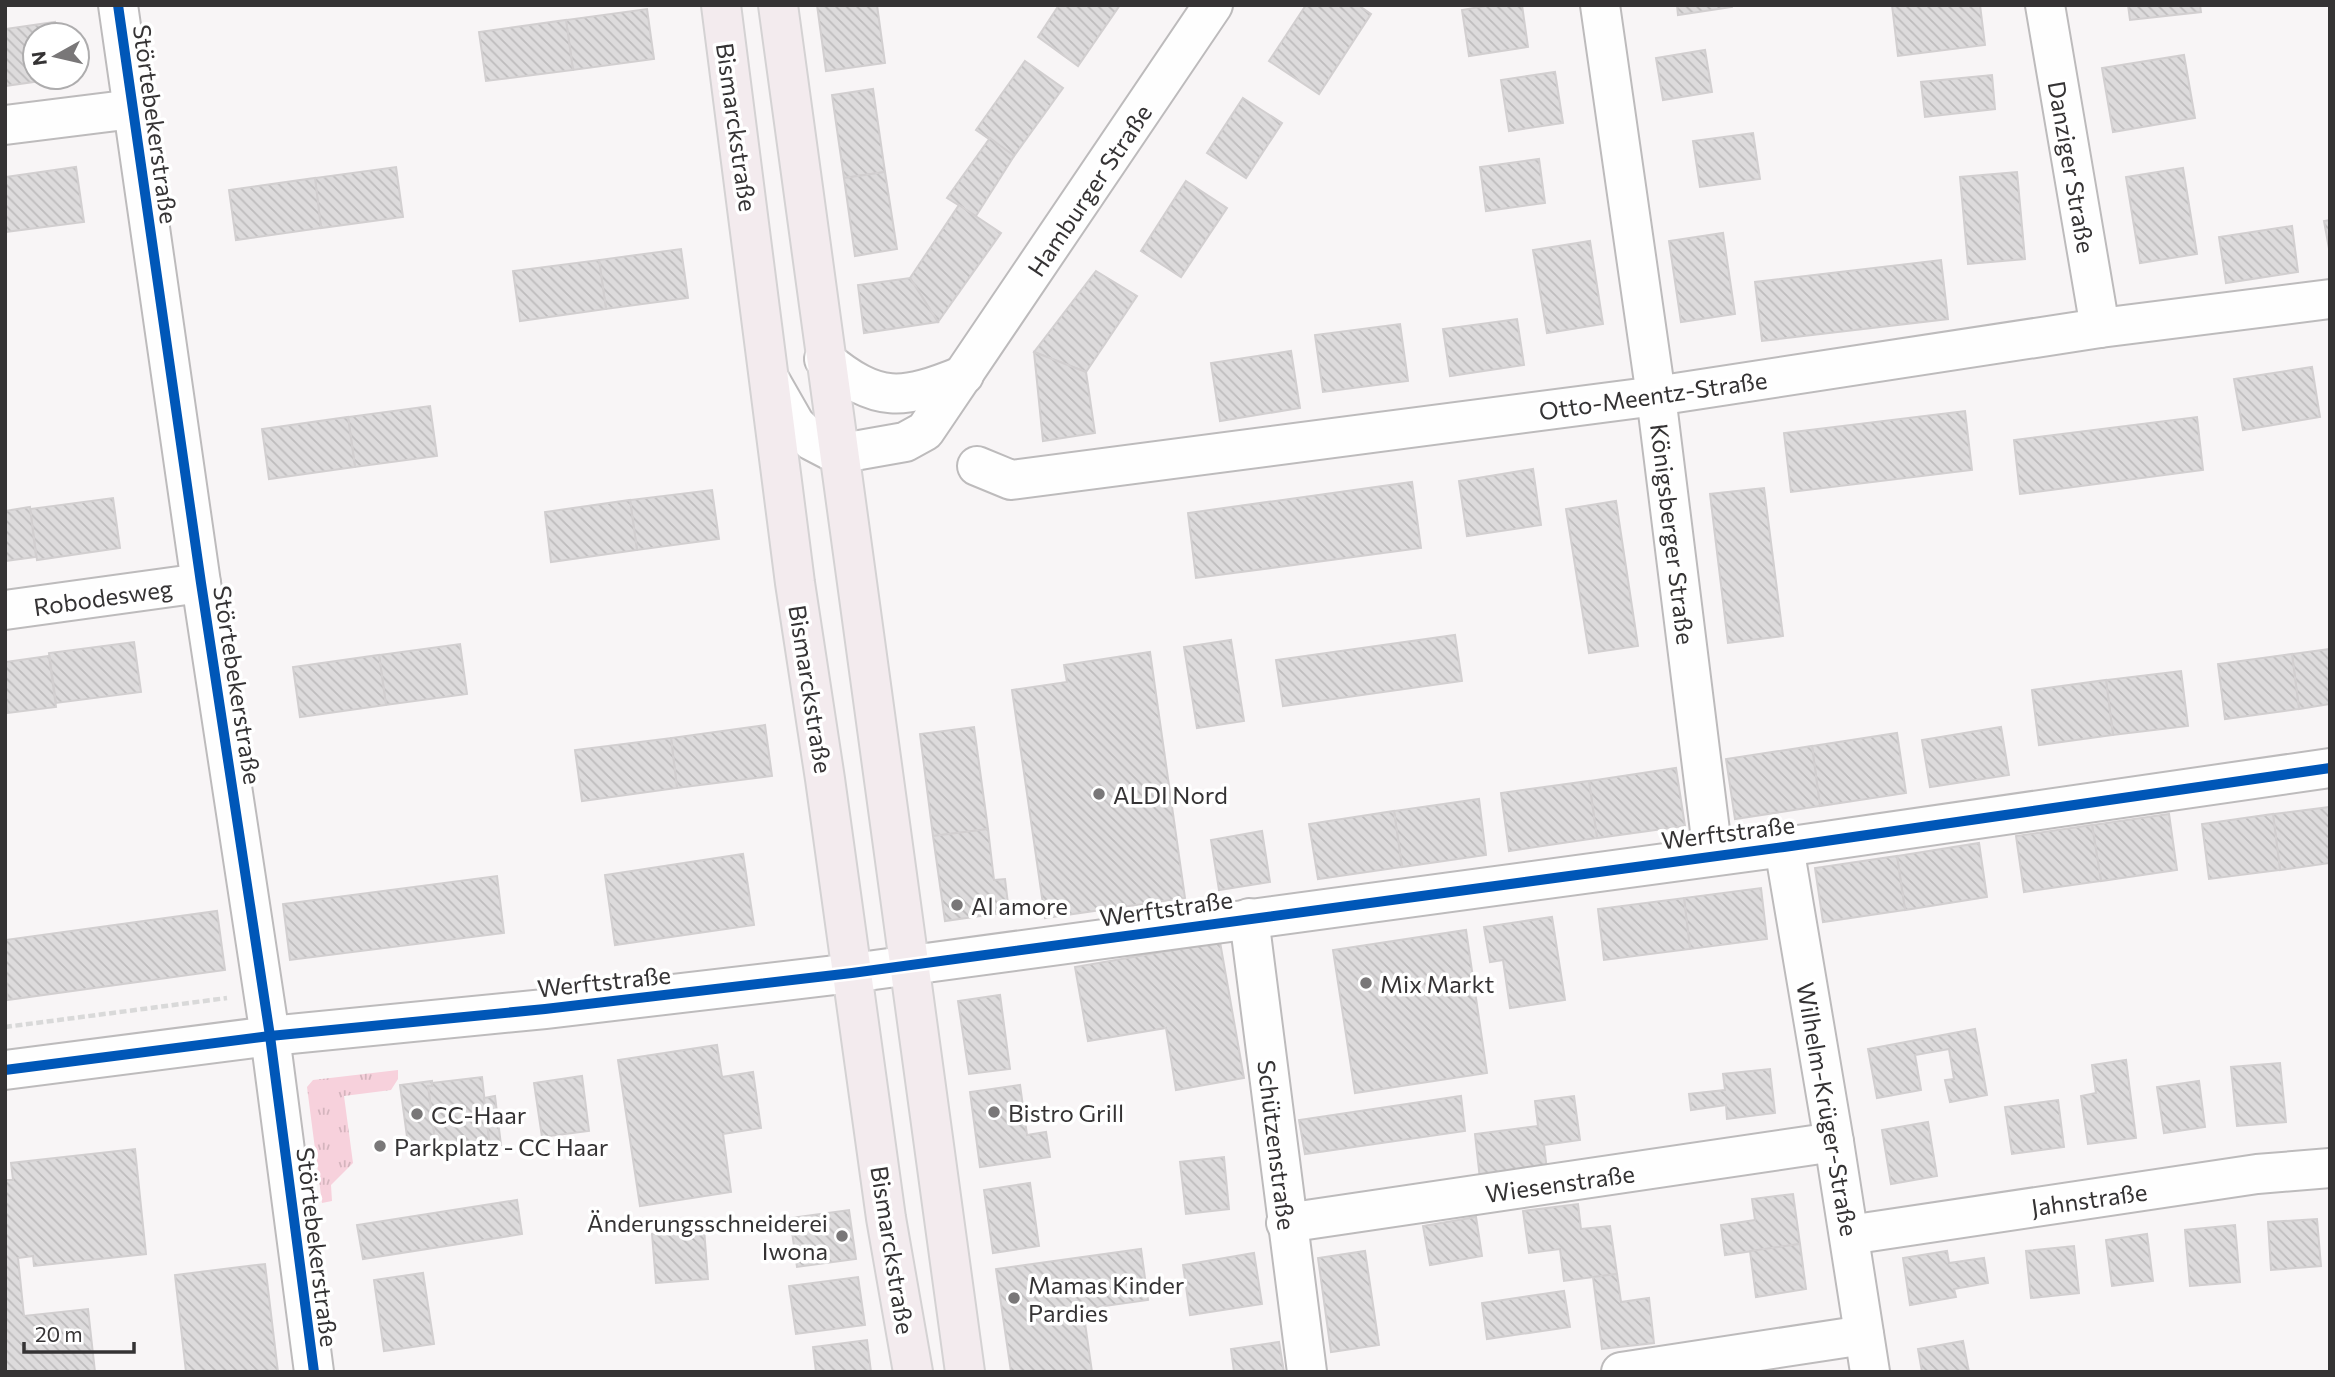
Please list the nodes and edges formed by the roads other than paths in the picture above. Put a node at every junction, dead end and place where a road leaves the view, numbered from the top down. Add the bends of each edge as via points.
1 (118, 5) edge
2 (721, 5) edge
3 (778, 5) edge
4 (1213, 5) edge
5 (1600, 5) edge
6 (2045, 5) edge
7 (133, 109) junction
8 (5, 125) edge
9 (2330, 299) edge
10 (2099, 328) junction
11 (824, 359) junction
12 (964, 375) junction
13 (771, 382) junction
14 (1656, 397) junction
15 (837, 454) junction
16 (977, 466) dead end
17 (201, 583) junction
18 (5, 610) edge
19 (2330, 768) edge
20 (1784, 846) junction
21 (1713, 855) junction
22 (1249, 918) junction
23 (910, 965) junction
24 (852, 973) junction
25 (270, 1036) junction
26 (5, 1070) edge
27 (1834, 1142) junction
28 (2330, 1168) edge
29 (1286, 1223) junction
30 (1849, 1235) junction
31 (1864, 1335) junction
32 (314, 1372) edge
33 (914, 1372) edge
34 (965, 1372) edge
35 (1307, 1372) edge
36 (1621, 1372) edge
37 (1870, 1372) edge

1 - 7 street, Störtebekerstraße
2 - 13 main road, Bismarckstraße
3 - 11 main road
4 - 12 street, Hamburger Straße
5 - 14 street, Königsberger Straße
6 - 10 street, Danziger Straße
7 - 8 street
7 - 17 street, Störtebekerstraße
9 - 10 street, Otto-Meentz-Straße
10 - 14 street, Otto-Meentz-Straße
11 - 12 street via 846,378 884,394 904,395
11 - 15 main road
12 - 15 street, Hamburger Straße via 925,431 905,442
13 - 15 street via 795,424 812,441
13 - 24 main road, Bismarckstraße via 795,583
14 - 16 street, Otto-Meentz-Straße via 1011,480
14 - 21 street, Königsberger Straße
15 - 23 main road
17 - 18 street, Robodesweg
17 - 25 street, Störtebekerstraße
19 - 20 street, Werftstraße
20 - 21 street, Werftstraße
20 - 27 street, Wilhelm-Krüger-Straße
21 - 22 street, Werftstraße
22 - 23 street, Werftstraße
22 - 29 street, Schützenstraße
23 - 24 street, Werftstraße
23 - 34 main road
24 - 25 street, Werftstraße
24 - 33 main road, Bismarckstraße via 886,1218
25 - 26 street, Werftstraße
25 - 32 street, Störtebekerstraße
27 - 29 street, Wiesenstraße
27 - 30 street, Wilhelm-Krüger-Straße
28 - 30 street, Jahnstraße via 2257,1174
29 - 35 street, Schützenstraße
30 - 31 street, Wilhelm-Krüger-Straße
31 - 36 street
31 - 37 street, Wilhelm-Krüger-Straße

